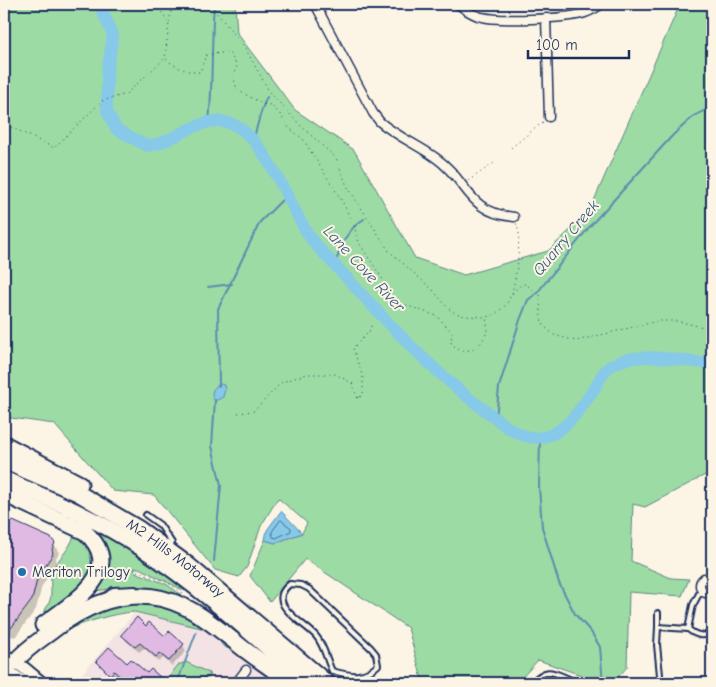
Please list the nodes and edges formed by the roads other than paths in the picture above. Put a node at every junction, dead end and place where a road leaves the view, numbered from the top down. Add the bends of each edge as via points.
1 (315, 4) edge
2 (458, 4) edge
3 (602, 4) edge
4 (546, 18) junction
5 (549, 117) road end
6 (514, 217) road end
7 (4, 444) edge
8 (4, 461) edge
9 (4, 479) edge
10 (4, 494) edge
11 (146, 515) dead end
12 (172, 543) junction
13 (188, 565) junction
14 (712, 579) edge
15 (140, 589) dead end
16 (701, 590) junction
17 (712, 592) edge
18 (103, 601) junction
19 (658, 613) dead end
20 (658, 627) junction
21 (688, 629) junction
22 (712, 632) edge
23 (6, 661) edge
24 (246, 670) dead end
25 (660, 675) dead end
26 (327, 678) edge
27 (241, 682) edge
28 (574, 682) dead end
29 (6, 683) edge
30 (25, 683) edge
31 (42, 683) edge
32 (290, 683) edge
33 (308, 683) edge
34 (531, 683) edge

1 - 6 street via 380,122 444,164 476,203 489,212
2 - 4 street via 470,13 487,18
3 - 4 street via 578,15
4 - 5 street
7 - 12 highway via 121,507
8 - 13 highway, M2 Hills Motorway via 104,507
9 - 33 highway, M2 Hills Motorway via 88,517 139,546 195,587
10 - 23 highway via 85,532 100,550 101,564 93,584
11 - 12 lane via 160,525
12 - 13 highway
13 - 26 highway, M2 Hills Motorway
14 - 16 street via 702,580
15 - 18 lane via 113,590
16 - 17 street
16 - 21 lane via 693,605
18 - 23 highway via 69,618 24,652
18 - 32 highway via 142,596 185,607
19 - 20 lane
20 - 21 lane
20 - 25 lane
21 - 22 lane via 697,635
23 - 29 lane
23 - 30 main road
23 - 31 main road
24 - 27 street
26 - 26 lane via 316,636 284,609 281,598 290,584 309,589 376,654 378,665 365,675
28 - 34 lane via 548,671

